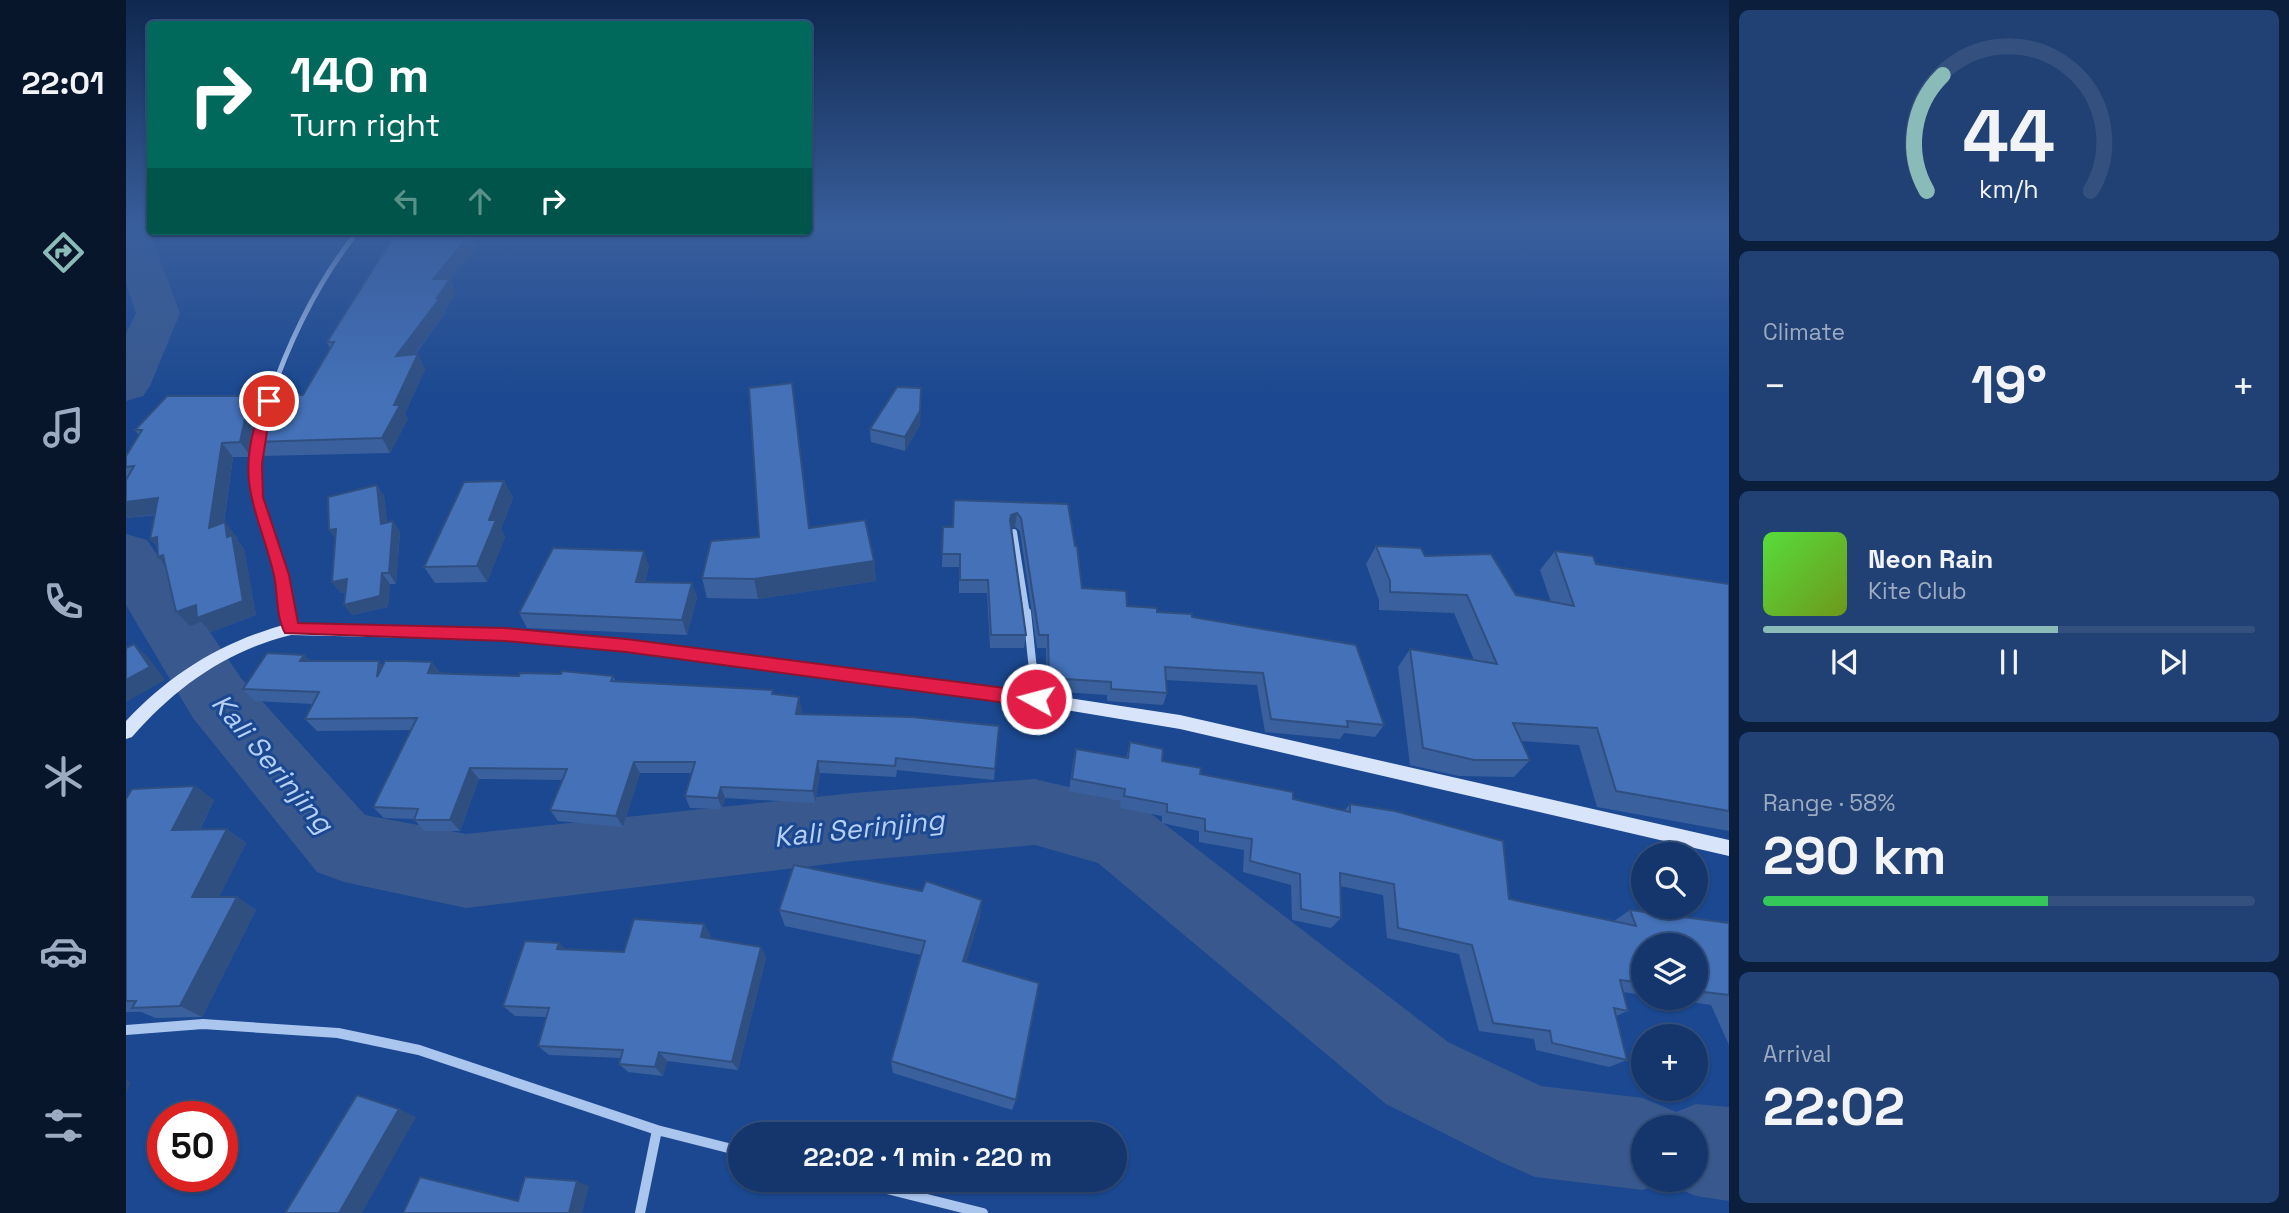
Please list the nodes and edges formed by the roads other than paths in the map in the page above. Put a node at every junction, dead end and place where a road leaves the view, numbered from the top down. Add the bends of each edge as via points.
1 (321, 286) edge
2 (265, 413) edge
3 (259, 438) edge
4 (1014, 532) edge
5 (291, 629) junction
6 (1036, 699) junction
7 (126, 732) edge
8 (1729, 848) edge
9 (126, 1030) edge
10 (657, 1129) junction
11 (728, 1148) edge
12 (899, 1192) edge
13 (640, 1213) edge
14 (984, 1213) edge

1 - 2 street
3 - 5 street via 256,497 281,575
4 - 6 street
5 - 6 main road via 505,634
5 - 7 main road via 229,648 167,688
6 - 8 main road via 1180,722
9 - 10 street via 203,1024 338,1033 419,1050
10 - 11 street
10 - 13 street
12 - 14 street

